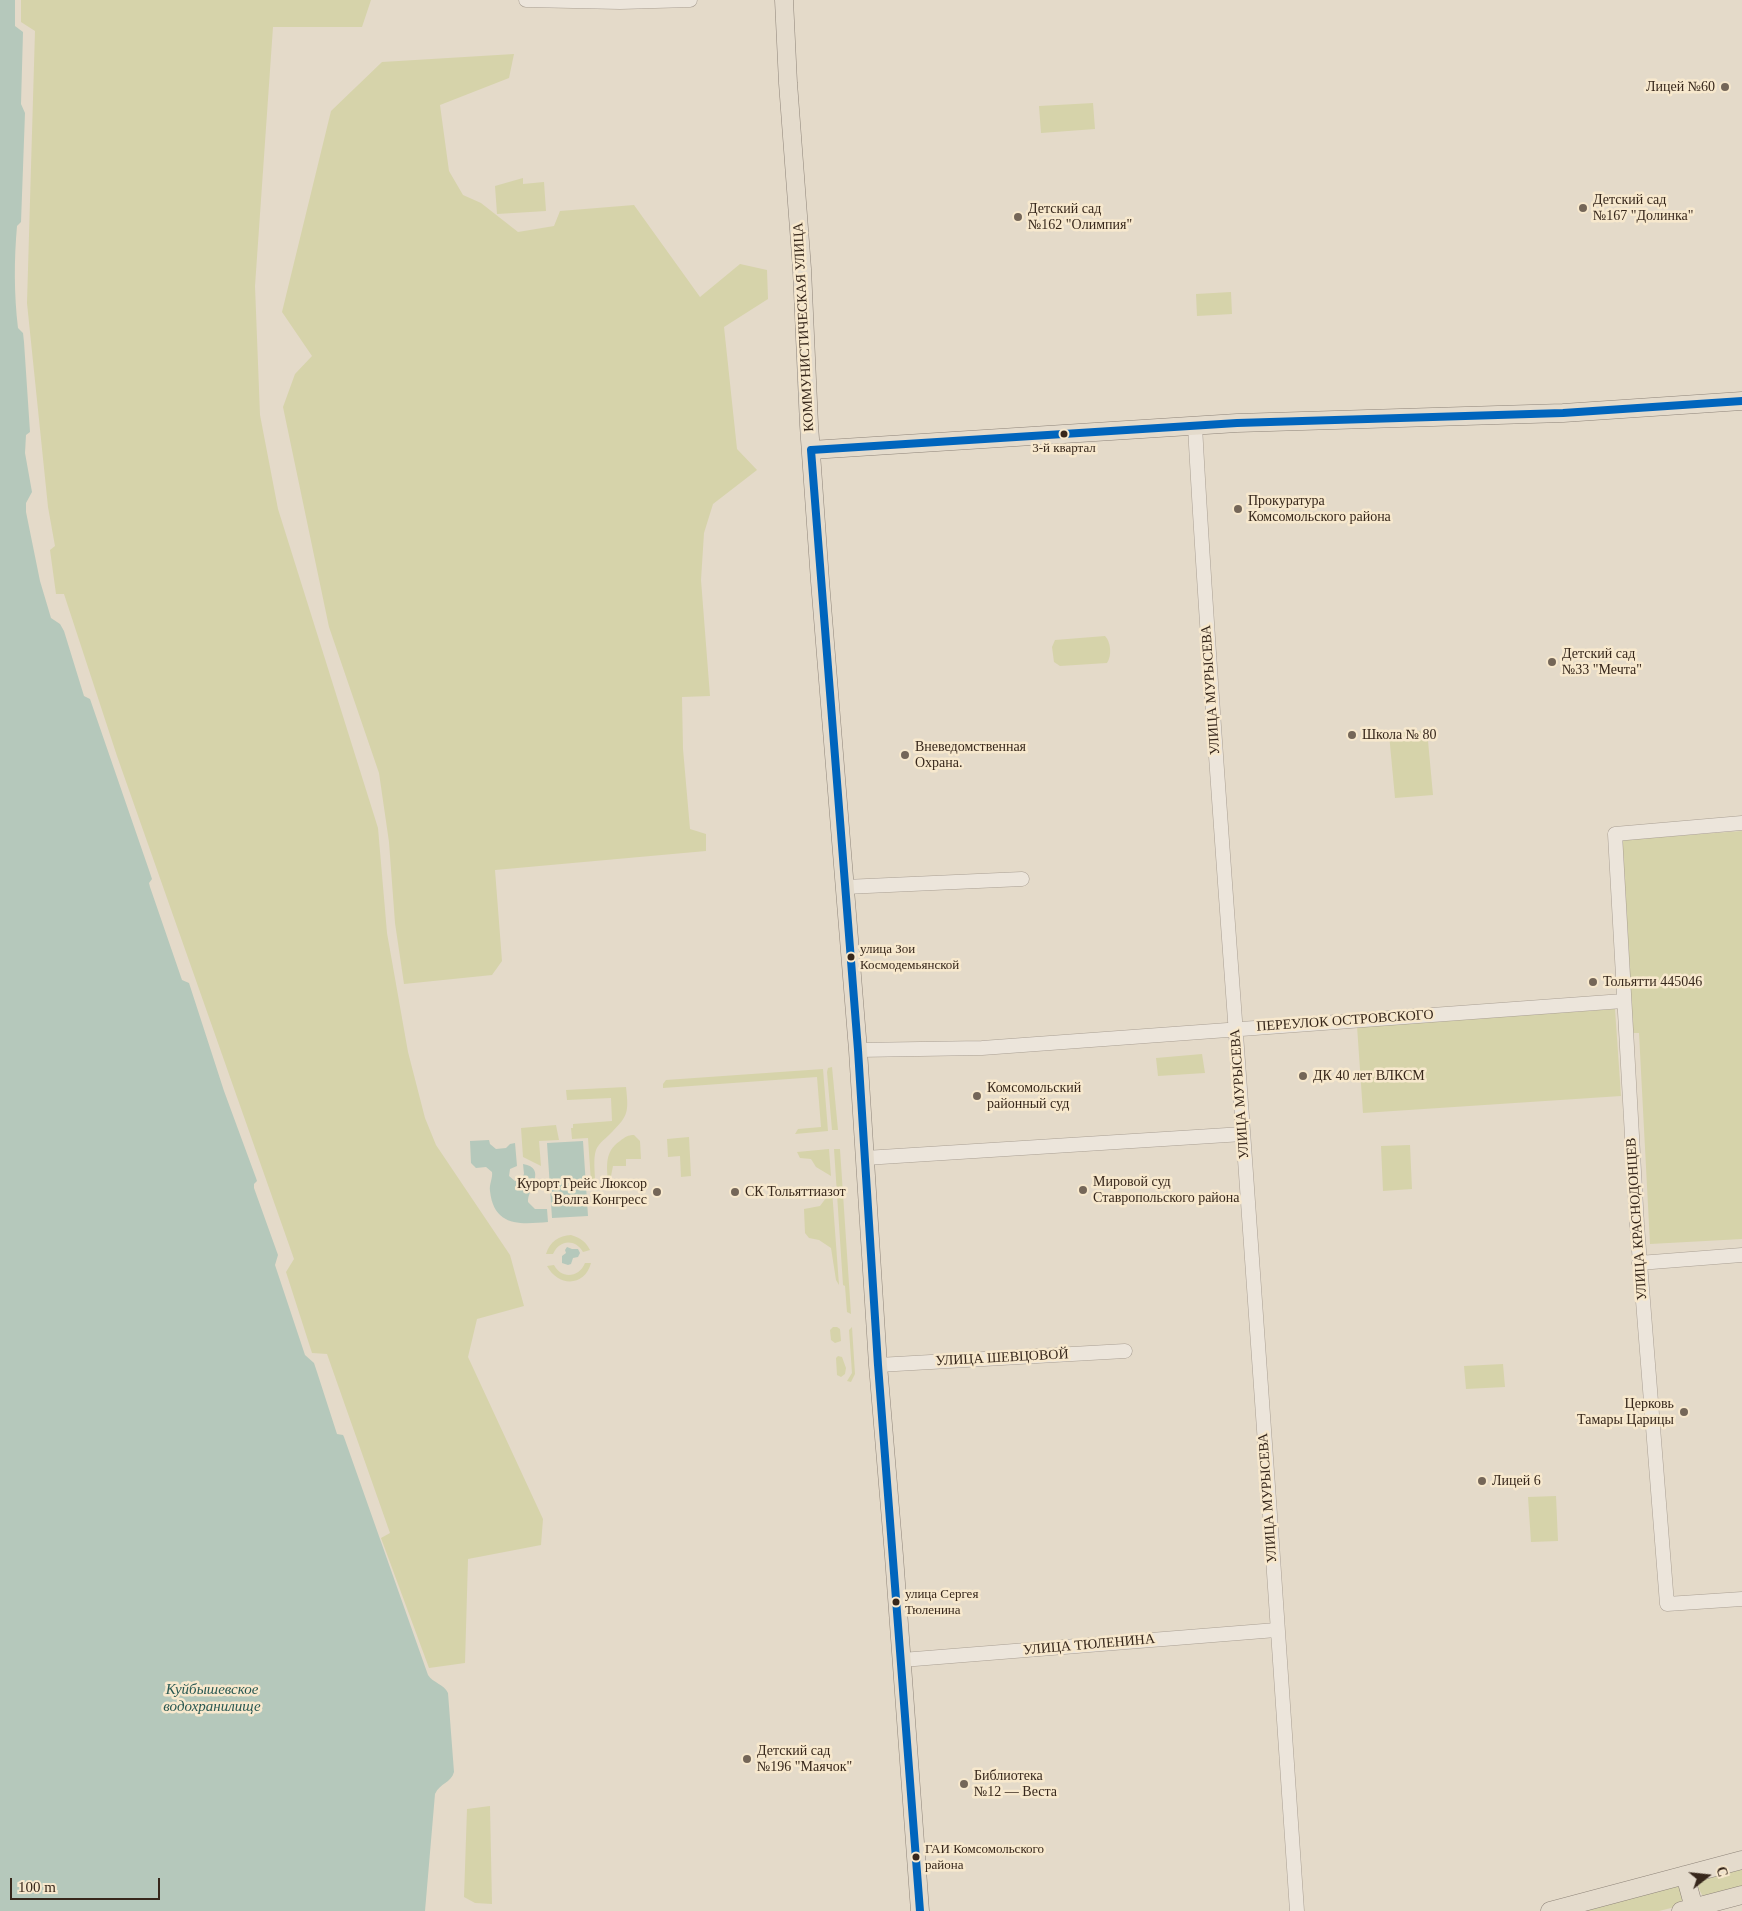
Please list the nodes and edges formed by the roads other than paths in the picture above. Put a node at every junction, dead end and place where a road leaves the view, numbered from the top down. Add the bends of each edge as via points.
1 (526, 0) edge
2 (690, 0) edge
3 (784, 0) edge
4 (1742, 401) edge
5 (1194, 426) junction
6 (811, 450) junction
7 (1742, 823) edge
8 (1022, 879) dead end
9 (845, 887) junction
10 (1623, 1002) junction
11 (1235, 1029) junction
12 (858, 1050) junction
13 (1243, 1134) junction
14 (865, 1158) junction
15 (1742, 1256) edge
16 (1639, 1263) junction
17 (1125, 1351) dead end
18 (878, 1365) junction
19 (1742, 1599) edge
20 (1276, 1630) junction
21 (902, 1660) junction
22 (1742, 1860) edge
23 (1685, 1876) junction
24 (1742, 1895) edge
25 (1718, 1906) edge
26 (1687, 1909) edge
27 (920, 1911) edge
28 (1297, 1911) edge
29 (1550, 1911) edge

1 - 2 street
3 - 6 main road, КОММУНИСТИЧЕСКАЯ УЛИЦА
4 - 5 main road via 1563,413
5 - 6 main road
5 - 11 street, УЛИЦА МУРЫСЕВА
6 - 9 main road, КОММУНИСТИЧЕСКАЯ УЛИЦА
7 - 10 street, УЛИЦА КРАСНОДОНЦЕВ via 1615,834
8 - 9 street
9 - 12 main road, КОММУНИСТИЧЕСКАЯ УЛИЦА
10 - 11 street, ПЕРЕУЛОК ОСТРОВСКОГО
10 - 16 street, УЛИЦА КРАСНОДОНЦЕВ
11 - 12 street, ПЕРЕУЛОК ОСТРОВСКОГО via 982,1048
11 - 13 street, УЛИЦА МУРЫСЕВА
12 - 14 main road, КОММУНИСТИЧЕСКАЯ УЛИЦА
13 - 14 street
13 - 20 street, УЛИЦА МУРЫСЕВА
14 - 18 main road, КОММУНИСТИЧЕСКАЯ УЛИЦА
15 - 16 street
16 - 19 street, УЛИЦА КРАСНОДОНЦЕВ via 1667,1604
17 - 18 street, УЛИЦА ШЕВЦОВОЙ
18 - 21 main road, КОММУНИСТИЧЕСКАЯ УЛИЦА
20 - 21 street, УЛИЦА ТЮЛЕНИНА
20 - 28 street, УЛИЦА МУРЫСЕВА
21 - 27 main road, КОММУНИСТИЧЕСКАЯ УЛИЦА
22 - 23 main road
23 - 26 main road
23 - 29 main road
24 - 25 main road
25 - 26 main road

